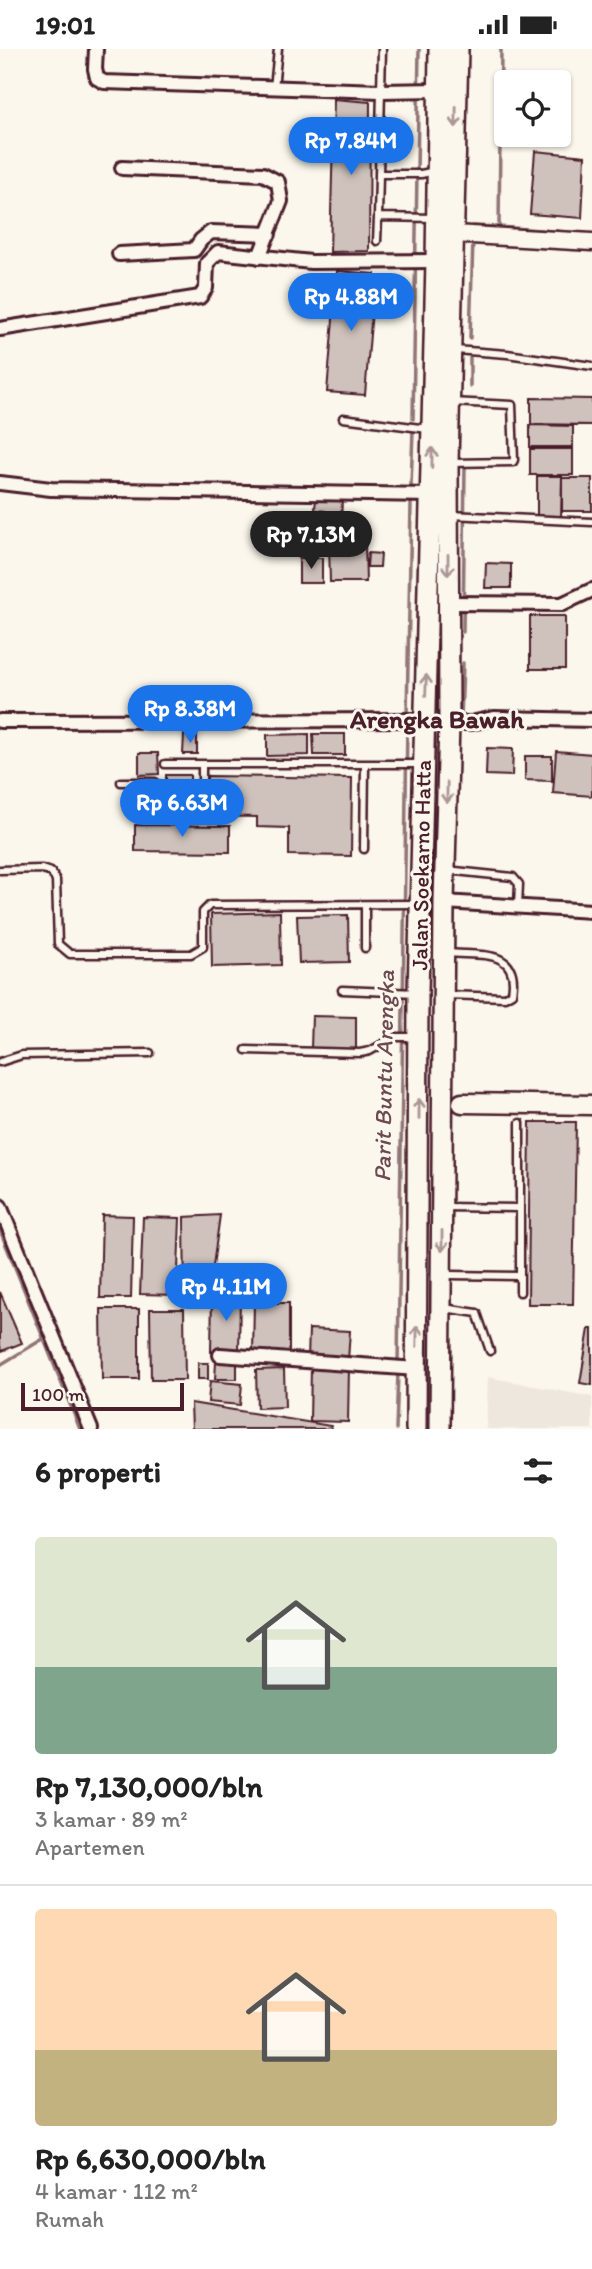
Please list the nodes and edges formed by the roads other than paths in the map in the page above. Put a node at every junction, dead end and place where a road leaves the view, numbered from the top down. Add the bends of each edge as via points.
1 (96, 49) edge
2 (278, 49) edge
3 (382, 49) edge
4 (439, 49) edge
5 (458, 49) edge
6 (274, 88) junction
7 (381, 91) junction
8 (425, 91) junction
9 (122, 168) dead end
10 (424, 173) junction
11 (379, 174) junction
12 (378, 217) junction
13 (424, 218) junction
14 (269, 234) junction
15 (466, 235) junction
16 (377, 241) dead end
17 (592, 242) edge
18 (119, 254) dead end
19 (260, 257) junction
20 (421, 262) junction
21 (0, 329) edge
22 (451, 350) junction
23 (592, 366) edge
24 (450, 402) junction
25 (343, 418) dead end
26 (433, 429) junction
27 (449, 463) junction
28 (0, 483) edge
29 (431, 495) junction
30 (451, 515) junction
31 (592, 522) edge
32 (592, 590) edge
33 (452, 604) junction
34 (425, 719) junction
35 (592, 720) edge
36 (0, 721) edge
37 (454, 724) junction
38 (165, 764) dead end
39 (202, 764) junction
40 (418, 764) junction
41 (365, 765) junction
42 (121, 782) dead end
43 (364, 849) dead end
44 (0, 870) edge
45 (445, 870) junction
46 (449, 902) junction
47 (414, 904) junction
48 (365, 905) junction
49 (518, 906) junction
50 (592, 911) edge
51 (365, 948) dead end
52 (450, 954) junction
53 (342, 990) dead end
54 (413, 993) junction
55 (449, 996) junction
56 (412, 1037) junction
57 (246, 1050) dead end
58 (150, 1053) dead end
59 (0, 1062) edge
60 (451, 1103) junction
61 (592, 1105) edge
62 (520, 1123) dead end
63 (0, 1206) edge
64 (442, 1207) junction
65 (518, 1208) junction
66 (449, 1275) dead end
67 (519, 1276) junction
68 (520, 1292) dead end
69 (442, 1308) junction
70 (490, 1351) dead end
71 (220, 1355) dead end
72 (403, 1368) junction
73 (417, 1401) junction
74 (441, 1401) junction
75 (91, 1429) edge
76 (416, 1429) edge
77 (440, 1429) edge

1 - 6 street via 97,78 104,82
2 - 6 lane
3 - 7 lane
4 - 8 main road, Jalan Soekarno Hatta
5 -> 15 main road, Jalan Soekarno Hatta
6 - 7 street
7 - 8 street
7 - 11 lane
8 - 10 main road, Jalan Soekarno Hatta
9 - 14 street via 263,174 278,182 281,201
10 - 11 lane
10 - 13 main road, Jalan Soekarno Hatta
11 - 12 lane
12 - 13 lane
12 - 16 lane
13 - 20 main road, Jalan Soekarno Hatta
14 - 18 street via 211,232 194,250
14 - 19 street
15 - 17 street
15 - 22 main road, Jalan Soekarno Hatta
19 - 20 street
19 - 21 street via 214,254 207,263 206,288 200,297
20 - 26 main road, Jalan Soekarno Hatta
22 - 23 lane
22 - 24 main road, Jalan Soekarno Hatta
24 - 27 main road, Jalan Soekarno Hatta
24 - 27 lane via 512,405 514,460
25 - 26 lane
29 -> 26 main road, Jalan Soekarno Hatta
27 - 30 main road, Jalan Soekarno Hatta
28 - 29 street via 51,489
34 -> 29 main road, Jalan Soekarno Hatta
30 - 31 lane
30 -> 33 main road, Jalan Soekarno Hatta
32 - 33 street via 562,604
33 - 37 main road, Jalan Soekarno Hatta
34 - 36 street
34 - 40 main road, Jalan Soekarno Hatta
35 - 37 street via 494,718
37 -> 45 main road, Jalan Soekarno Hatta
38 - 39 lane
39 - 41 lane
39 - 42 lane via 202,808 196,813 167,814 155,782
40 - 41 lane
40 - 47 main road, Jalan Soekarno Hatta
41 - 43 lane
44 - 48 lane via 51,872 56,880 58,944 70,954 197,952 203,947 203,912 211,905
45 - 46 main road, Jalan Soekarno Hatta
45 - 49 lane via 513,877 519,884
46 - 49 street
46 - 52 main road, Jalan Soekarno Hatta
47 - 48 lane
47 - 54 main road, Jalan Soekarno Hatta
48 - 51 lane
49 - 50 street
52 - 55 main road, Jalan Soekarno Hatta
52 - 55 lane via 499,958 509,963 513,984 512,993 505,997
53 - 54 lane
54 - 56 main road, Jalan Soekarno Hatta
55 - 60 main road, Jalan Soekarno Hatta
56 - 57 lane via 394,1037 364,1053
72 -> 56 main road, Jalan Soekarno Hatta
58 - 59 lane via 22,1055
60 - 61 main road
60 - 64 main road, Jalan Soekarno Hatta
62 - 65 lane
63 - 75 street
64 - 65 lane
64 -> 69 main road, Jalan Soekarno Hatta
65 - 67 lane
66 - 67 lane
67 - 68 lane
69 - 70 lane via 477,1313
69 - 74 main road, Jalan Soekarno Hatta
71 - 72 street
72 - 73 main road, Jalan Soekarno Hatta
73 - 74 main road
73 - 76 main road, Jalan Soekarno Hatta
74 - 77 main road, Jalan Soekarno Hatta

